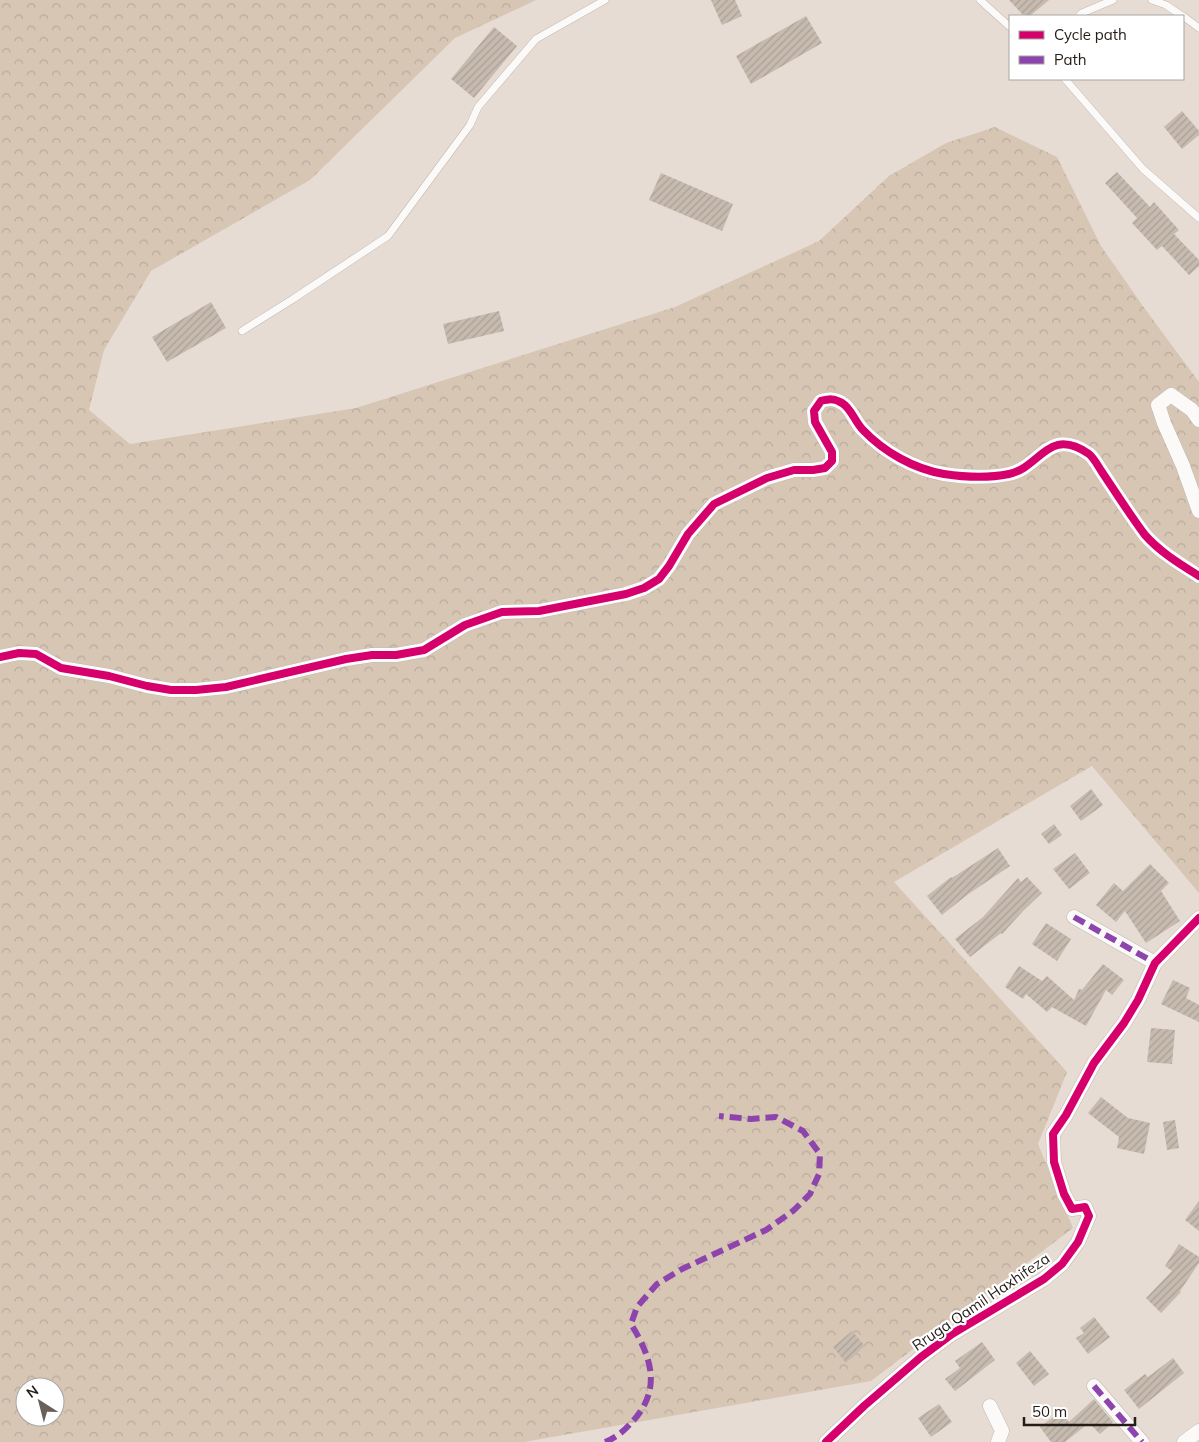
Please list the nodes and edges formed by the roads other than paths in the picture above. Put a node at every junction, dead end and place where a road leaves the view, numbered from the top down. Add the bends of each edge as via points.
1 (604, 0) edge
2 (980, 0) edge
3 (1113, 0) edge
4 (1152, 0) edge
5 (1080, 15) edge
6 (1181, 15) edge
7 (1184, 17) edge
8 (1009, 26) edge
9 (1199, 28) edge
10 (1066, 80) edge
11 (1199, 218) edge
12 (242, 331) dead end
13 (1199, 420) edge
14 (1199, 511) edge
15 (1199, 576) edge
16 (0, 657) edge
17 (1074, 917) dead end
18 (1199, 918) edge
19 (1155, 963) junction
20 (1094, 1386) dead end
21 (990, 1406) dead end
22 (1199, 1432) edge
23 (826, 1442) edge
24 (998, 1442) edge
25 (1142, 1442) edge
26 (1184, 1442) edge

1 - 12 lane via 536,39 478,107 470,125 388,236
2 - 8 lane
3 - 5 lane
4 - 6 lane
7 - 9 lane
10 - 11 lane via 1143,170
13 - 14 street via 1192,410 1171,395 1158,405
15 - 16 street via 1168,556 1146,535 1090,455 1073,446 1058,444 1048,448 1020,470 1009,474 944,474 919,468 884,450 862,429 844,404 833,398 821,401 814,411 815,422 832,452 832,462 825,468 794,470 766,478 714,504 688,534 659,578 626,594 539,611 502,612 465,625 424,650 346,659 226,687 171,690 61,668 36,654
17 - 19 street
18 - 19 street, Rruga Qamil Haxhifeza
19 - 23 street, Rruga Qamil Haxhifeza via 1133,1008 1094,1064 1053,1134 1054,1162 1064,1194 1072,1209 1085,1207 1089,1216 1078,1242 1062,1264 1044,1279 952,1334 864,1406
20 - 25 street
21 - 24 street via 1002,1431
22 - 26 street

